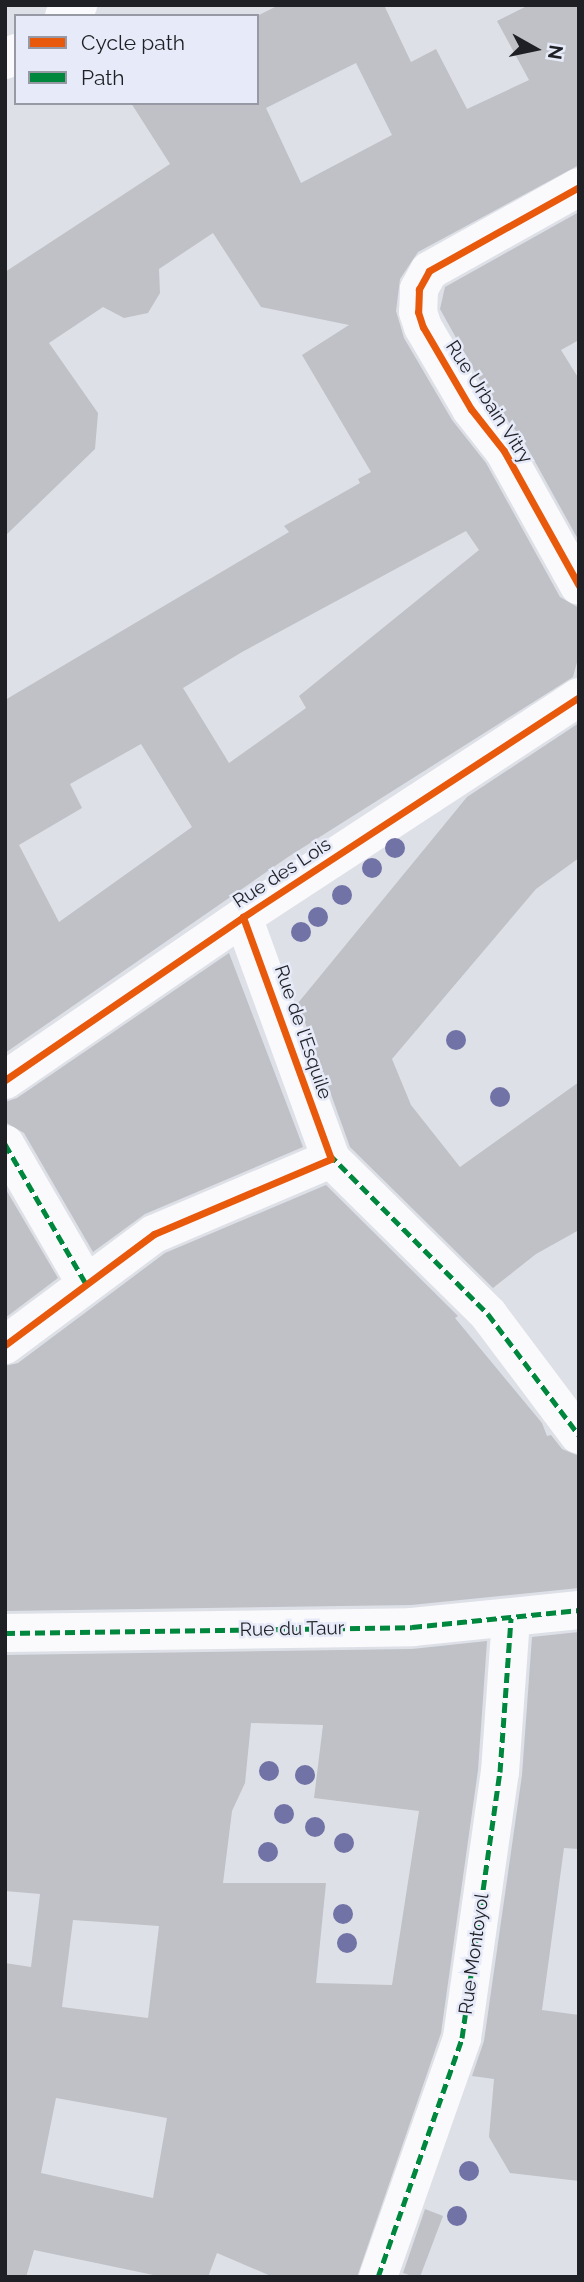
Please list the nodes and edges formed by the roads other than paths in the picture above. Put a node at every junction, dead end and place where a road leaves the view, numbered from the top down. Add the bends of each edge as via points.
1 (579, 187) edge
2 (579, 586) edge
3 (579, 697) edge
4 (243, 917) junction
5 (5, 1080) edge
6 (5, 1144) edge
7 (331, 1159) junction
8 (85, 1282) junction
9 (5, 1345) edge
10 (579, 1435) edge
11 (579, 1609) edge
12 (511, 1618) junction
13 (5, 1633) edge
14 (378, 2277) edge

1 - 2 street, Rue Urbain Vitry via 429,271 419,289 418,312 471,409 504,451
3 - 4 street, Rue des Lois
4 - 5 street, Rue des Lois
4 - 7 street, Rue de l'Esquile
6 - 8 street
7 - 8 street via 154,1234
7 - 10 street, Rue de l'Esquile via 488,1314
8 - 9 street
11 - 12 street, Rue du Taur
12 - 13 street, Rue du Taur via 412,1627
12 - 14 street, Rue Montoyol via 500,1772 462,2038

